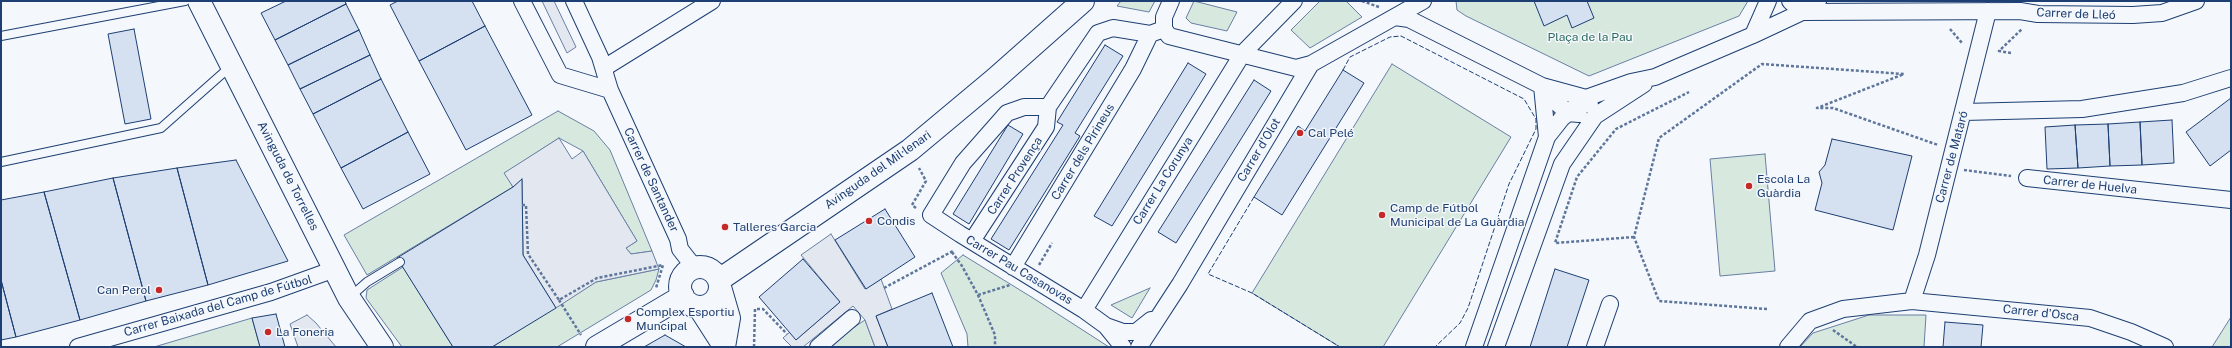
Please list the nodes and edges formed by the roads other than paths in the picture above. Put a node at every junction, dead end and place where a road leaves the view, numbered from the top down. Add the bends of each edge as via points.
1 (184, 1) edge
2 (199, 1) edge
3 (522, 1) edge
4 (574, 1) edge
5 (712, 1) edge
6 (1083, 1) edge
7 (1171, 1) edge
8 (1294, 1) edge
9 (1424, 1) edge
10 (1768, 1) edge
11 (1790, 1) edge
12 (1818, 1) edge
13 (2196, 1) edge
14 (2132, 8) edge
15 (1988, 11) junction
16 (1802, 12) junction
17 (1395, 17) junction
18 (1157, 32) junction
19 (1, 36) edge
20 (1753, 36) junction
21 (1243, 53) junction
22 (1311, 64) junction
23 (232, 66) junction
24 (604, 68) junction
25 (1655, 77) junction
26 (2231, 78) edge
27 (1542, 86) junction
28 (610, 90) junction
29 (1586, 98) junction
30 (1048, 107) junction
31 (1964, 112) junction
32 (1568, 113) junction
33 (1595, 116) junction
34 (1547, 137) junction
35 (1, 162) edge
36 (2027, 178) road end
37 (2231, 199) edge
38 (966, 238) junction
39 (400, 262) dead end
40 (694, 268) junction
41 (1013, 268) junction
42 (335, 269) junction
43 (720, 284) junction
44 (349, 298) junction
45 (691, 301) junction
46 (1912, 301) junction
47 (1610, 304) dead end
48 (1163, 308) junction
49 (1084, 310) junction
50 (852, 318) dead end
51 (1106, 326) junction
52 (589, 341) edge
53 (724, 346) edge
54 (78, 347) edge
55 (382, 347) edge
56 (818, 347) edge
57 (1123, 347) edge
58 (1139, 347) edge
59 (1474, 347) edge
60 (1496, 347) edge
61 (1595, 347) edge
62 (1788, 347) edge
63 (2165, 347) edge

1 - 19 lane
2 - 23 street, Avinguda de Torrelles
3 - 28 street via 560,75
4 - 24 street, Carrer de Santander
5 - 24 street
6 - 43 street, Avinguda del Mil·lenari via 910,150
7 - 18 street, Carrer dels Pirineus
8 - 21 street, Carrer La Corunya
9 - 17 street
10 - 20 street
11 - 16 street
12 - 16 street
13 - 14 street, Carrer de Lleó via 2162,13
14 - 15 street, Carrer de Lleó via 2038,14
15 - 16 street, Carrer de Lleó
15 - 31 street, Carrer de Mataró
16 - 20 street
17 - 22 street
17 - 27 street via 1409,19
18 - 21 street
18 - 30 street via 1113,28 1098,33
18 - 41 street, Carrer dels Pirineus
20 - 25 street
21 - 22 street via 1296,68
21 - 49 street, Carrer La Corunya
22 - 48 street, Carrer d'Olot via 1180,284
23 - 35 lane via 161,128
23 - 42 street, Avinguda de Torrelles
24 - 28 street, Carrer de Santander
25 - 29 street via 1631,82
25 - 33 street
26 - 31 street via 2184,93 2082,109
27 - 29 street
27 - 32 street
27 - 34 street
28 - 40 street, Carrer de Santander via 678,239 680,249
29 - 32 street
29 - 33 street
30 - 38 street, Carrer Provença via 1046,127
30 - 38 street, Carrer Pau Casanovas via 1024,107 1007,112 963,163 931,215
31 - 46 street, Carrer de Mataró via 1927,255
32 - 33 street
32 - 34 street
33 - 60 street via 1562,164
34 - 59 street
36 - 37 street, Carrer de Huelva
38 - 41 street, Carrer Pau Casanovas
39 - 44 lane via 367,282
40 - 43 street via 705,267 712,270
40 - 45 street via 687,271 681,282
41 - 49 street, Carrer Pau Casanovas
42 - 44 street, Avinguda de Torrelles
42 - 54 street, Carrer Baixada del Camp de Fútbol via 270,292
43 - 45 street via 716,299 711,304
43 - 53 street via 729,318
44 - 55 street, Avinguda de Torrelles
45 - 52 street
45 - 53 street
46 - 62 street, Carrer d'Osca via 1843,309 1810,321
46 - 63 street, Carrer d'Osca via 2090,318
47 - 61 street
48 - 51 street, Carrer Pau Casanovas via 1136,332 1124,332
48 - 58 street, Carrer d'Olot
49 - 51 street, Carrer Pau Casanovas
50 - 56 street
51 - 57 street, Carrer Pau Casanovas

